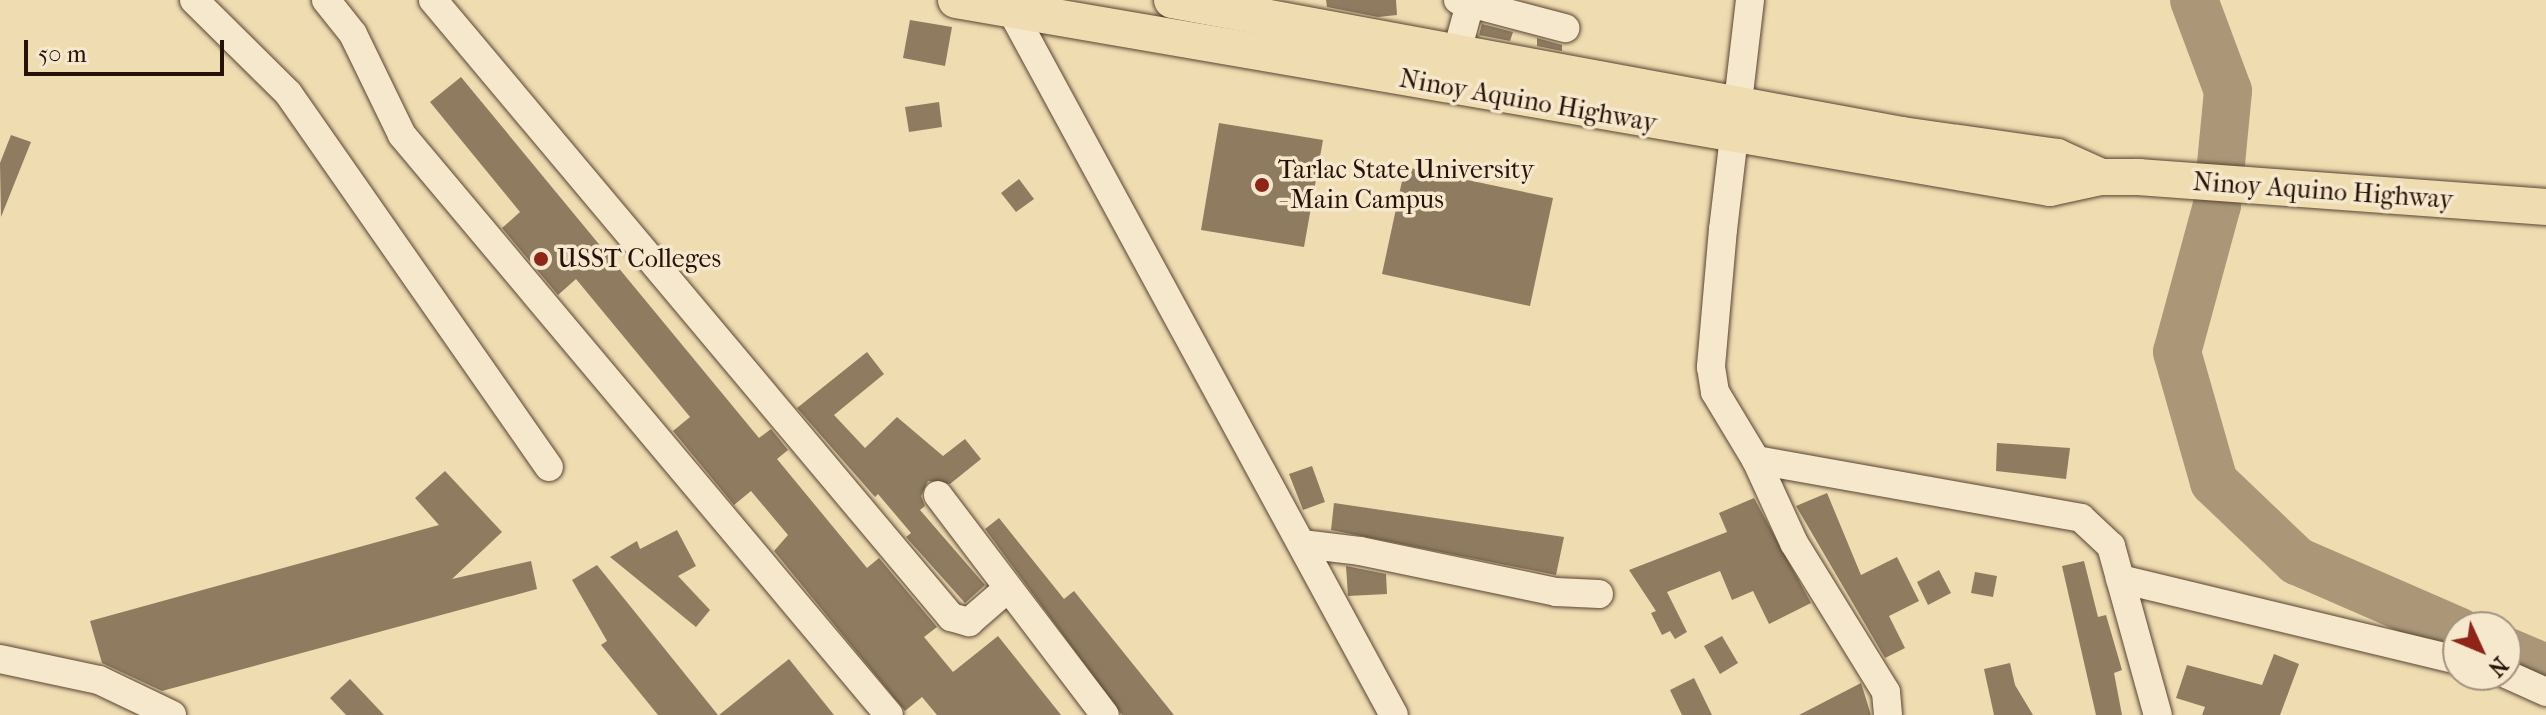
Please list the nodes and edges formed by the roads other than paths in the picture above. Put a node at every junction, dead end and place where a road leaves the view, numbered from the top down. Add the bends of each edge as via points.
1 (194, 0) edge
2 (326, 0) edge
3 (433, 0) edge
4 (958, 0) edge
5 (1174, 0) edge
6 (1750, 0) edge
7 (1467, 2) edge
8 (1011, 10) junction
9 (1142, 16) edge
10 (1565, 28) dead end
11 (1457, 51) junction
12 (1734, 120) junction
13 (2546, 207) edge
14 (1756, 460) junction
15 (549, 467) dead end
16 (938, 495) dead end
17 (1302, 544) junction
18 (2120, 579) junction
19 (1006, 590) junction
20 (1599, 594) dead end
21 (2442, 656) edge
22 (0, 659) edge
23 (2522, 681) edge
24 (2546, 692) edge
25 (172, 715) edge
26 (889, 715) edge
27 (1105, 715) edge
28 (1394, 715) edge
29 (1888, 715) edge
30 (2158, 715) edge

1 - 15 street via 288,93
2 - 26 street via 353,34 402,135
3 - 19 street via 951,617 969,622
4 - 8 main road, Ninoy Aquino Highway
5 - 11 main road, Ninoy Aquino Highway
6 - 12 street
7 - 10 street
7 - 11 street
8 - 9 main road, Ninoy Aquino Highway
8 - 17 street
9 - 12 main road, Ninoy Aquino Highway
11 - 12 main road, Ninoy Aquino Highway
12 - 13 main road, Ninoy Aquino Highway via 1902,135 2057,157 2101,177
12 - 14 street via 1711,367 1715,392
14 - 18 street via 2081,518 2111,546
14 - 29 street via 1794,543 1886,692
16 - 19 street
17 - 20 street via 1556,592
17 - 28 street
18 - 21 street
18 - 30 street
19 - 27 street
22 - 25 street via 99,680
23 - 24 street

